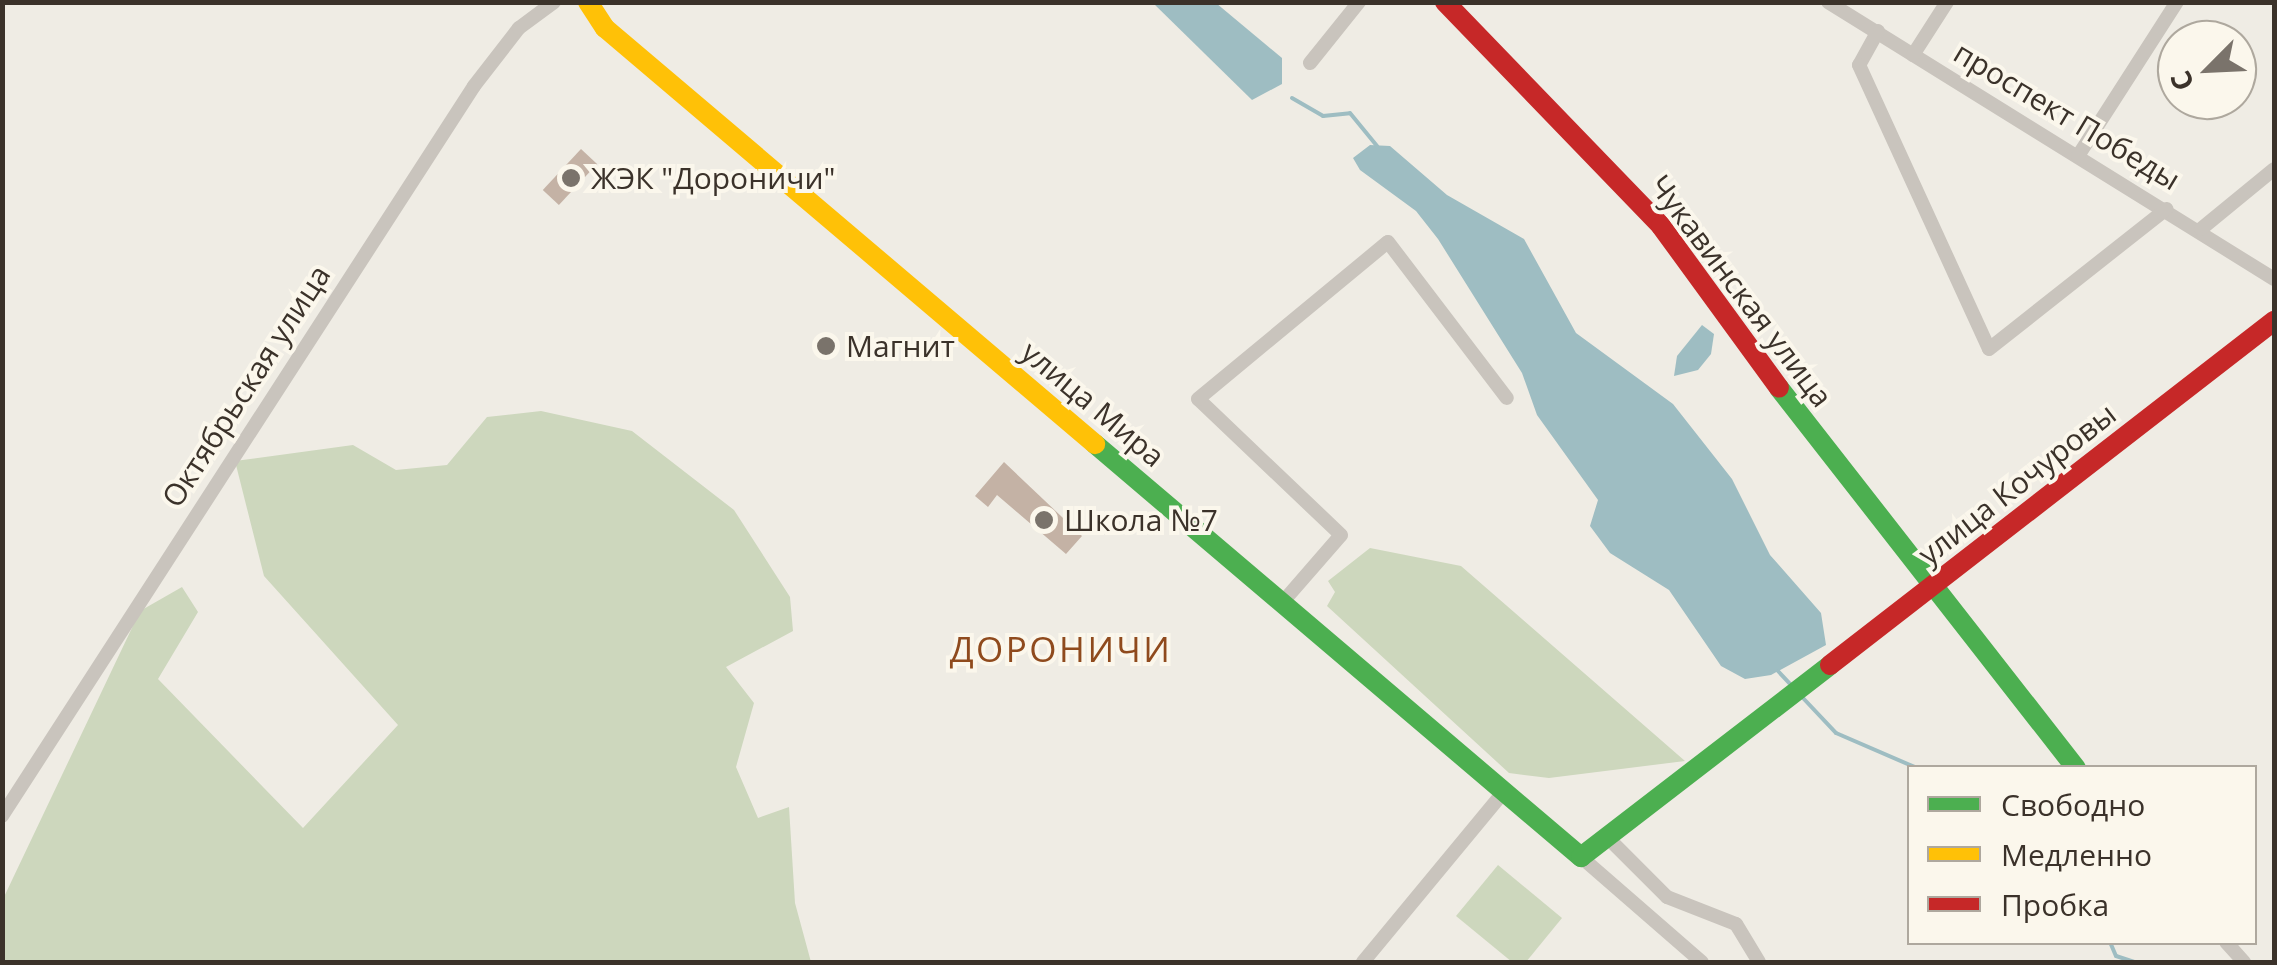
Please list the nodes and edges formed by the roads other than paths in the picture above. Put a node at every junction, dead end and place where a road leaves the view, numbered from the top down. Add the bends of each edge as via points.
1 (554, 2) edge
2 (588, 2) edge
3 (1359, 2) edge
4 (1445, 2) edge
5 (1828, 2) edge
6 (1947, 2) edge
7 (2178, 2) edge
8 (1878, 32) junction
9 (1914, 54) junction
10 (1310, 63) dead end
11 (2078, 156) junction
12 (2274, 168) edge
13 (2166, 208) junction
14 (2201, 229) junction
15 (2274, 279) edge
16 (2274, 321) edge
17 (1508, 398) dead end
18 (1929, 588) junction
19 (1281, 604) junction
20 (2074, 765) edge
21 (1503, 793) junction
22 (2, 816) edge
23 (1607, 837) junction
24 (1581, 857) junction
25 (1363, 962) edge
26 (1702, 962) edge
27 (1759, 962) edge

1 - 22 street, Октябрьская улица via 519,28 474,86
2 - 19 street, улица Мира via 604,28
3 - 10 street
4 - 18 street, Чукавинская улица via 1661,226
5 - 8 street, проспект Победы
6 - 9 street
7 - 11 street
8 - 9 street, проспект Победы
8 - 13 street via 1858,65 1989,349
9 - 11 street, проспект Победы
11 - 13 street, проспект Победы
12 - 14 street
13 - 14 street, проспект Победы
14 - 15 street, проспект Победы
16 - 18 street, улица Кочуровы
17 - 19 street via 1388,242 1198,399 1341,535
18 - 20 street, улица Кочуровы
18 - 23 street
19 - 21 street, улица Мира
21 - 24 street, улица Мира
21 - 25 street
23 - 24 street
23 - 27 street via 1667,897 1736,924
24 - 26 street, улица Мира

